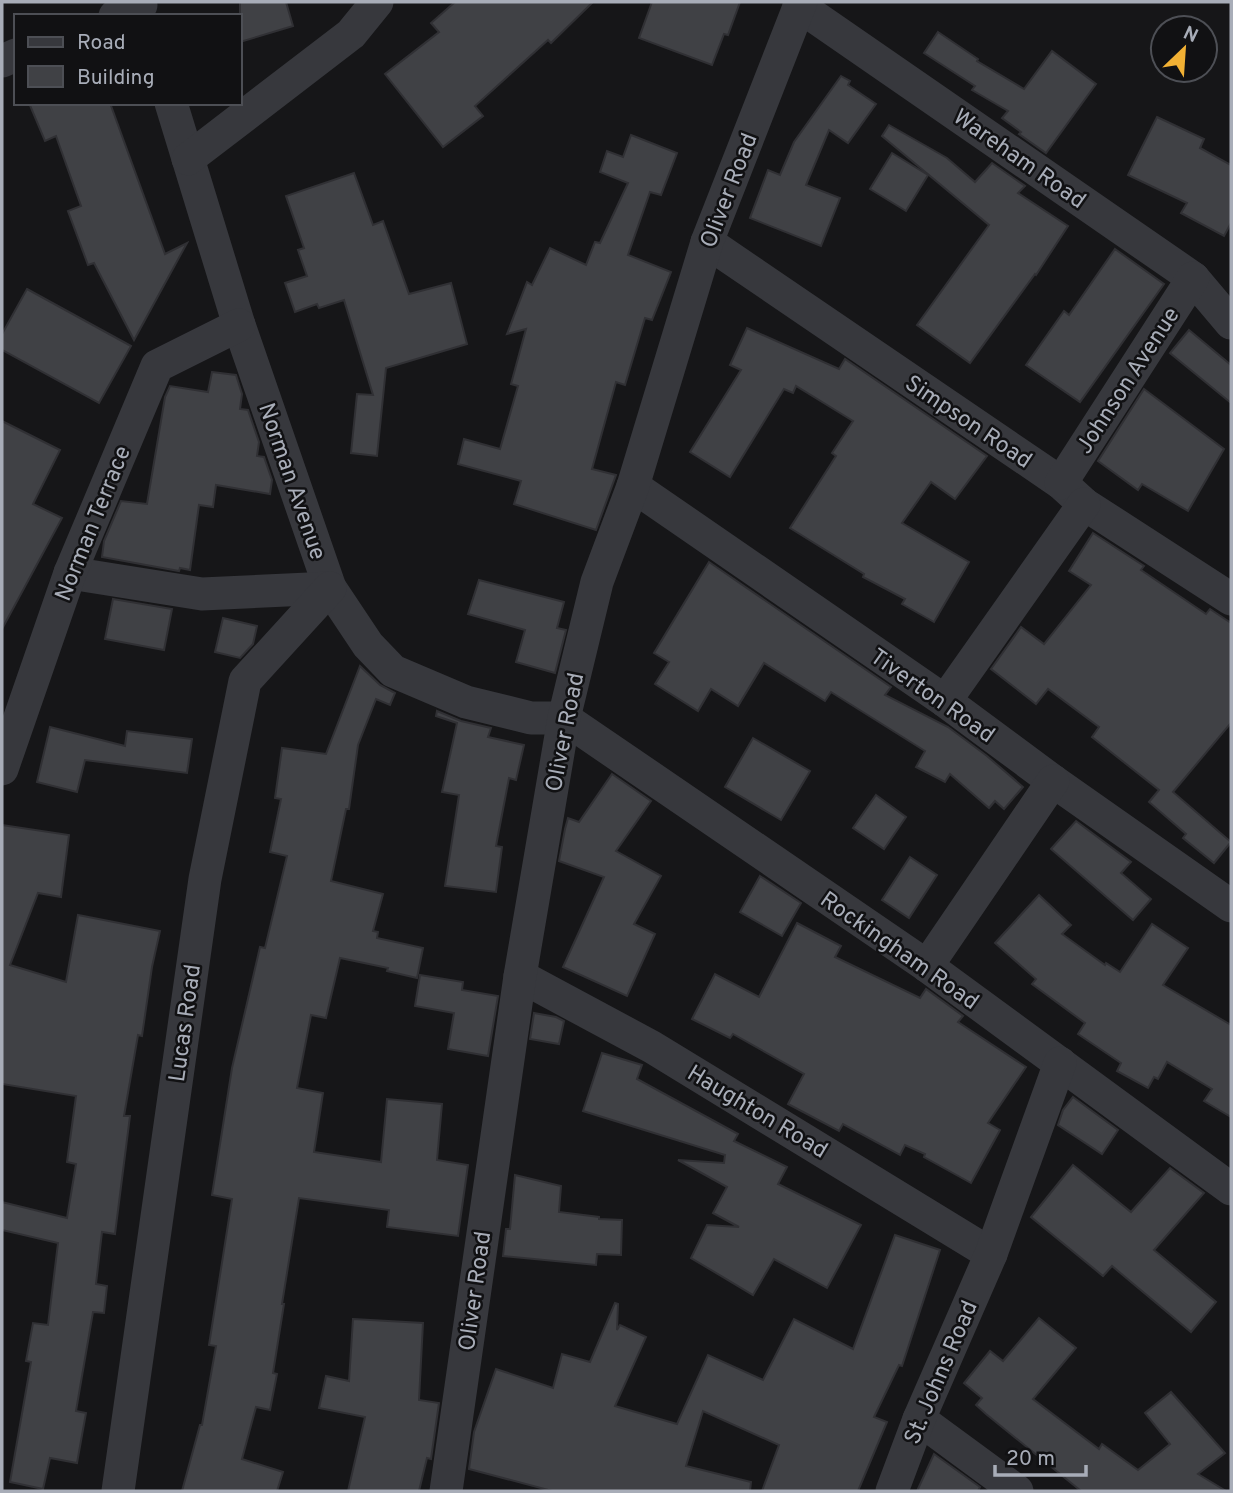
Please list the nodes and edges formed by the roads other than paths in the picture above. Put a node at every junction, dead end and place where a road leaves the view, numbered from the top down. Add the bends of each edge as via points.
1 (377, 2) edge
2 (800, 4) edge
3 (172, 105) edge
4 (188, 159) junction
5 (707, 243) junction
6 (1193, 278) junction
7 (1231, 323) edge
8 (239, 325) junction
9 (633, 486) junction
10 (1073, 494) junction
11 (70, 573) junction
12 (330, 588) junction
13 (1231, 599) edge
14 (944, 701) junction
15 (564, 718) junction
16 (2, 769) edge
17 (1053, 781) junction
18 (1231, 906) edge
19 (927, 967) junction
20 (520, 976) junction
21 (1060, 1063) junction
22 (1231, 1189) edge
23 (991, 1254) junction
24 (919, 1419) junction
25 (118, 1491) edge
26 (446, 1491) edge
27 (892, 1491) edge
28 (1017, 1491) edge

1 - 4 street via 351,34
2 - 5 street, Oliver Road
2 - 6 street, Wareham Road
3 - 4 street, Norman Avenue
4 - 8 street, Norman Avenue
5 - 9 street, Oliver Road
5 - 10 street, Simpson Road
6 - 7 street, Wareham Road
6 - 10 street, Johnson Avenue
8 - 11 street, Norman Terrace via 157,366
8 - 12 street, Norman Avenue
9 - 14 street, Tiverton Road
9 - 15 street, Oliver Road via 597,582
10 - 13 street, Simpson Road
10 - 14 street, Johnson Avenue
11 - 12 street via 202,594
11 - 16 street, Norman Terrace
12 - 15 street, Norman Avenue via 368,645 393,671 466,702 531,718
12 - 25 street, Lucas Road via 245,681 205,879
14 - 17 street, Tiverton Road
15 - 19 street, Rockingham Road
15 - 20 street, Oliver Road
17 - 18 street, Tiverton Road
17 - 19 street
19 - 21 street, Rockingham Road
20 - 23 street, Haughton Road via 652,1047
20 - 26 street, Oliver Road
21 - 22 street, Rockingham Road
21 - 23 street, St. Johns Road
23 - 24 street, St. Johns Road
24 - 27 street, St. Johns Road
24 - 28 street

